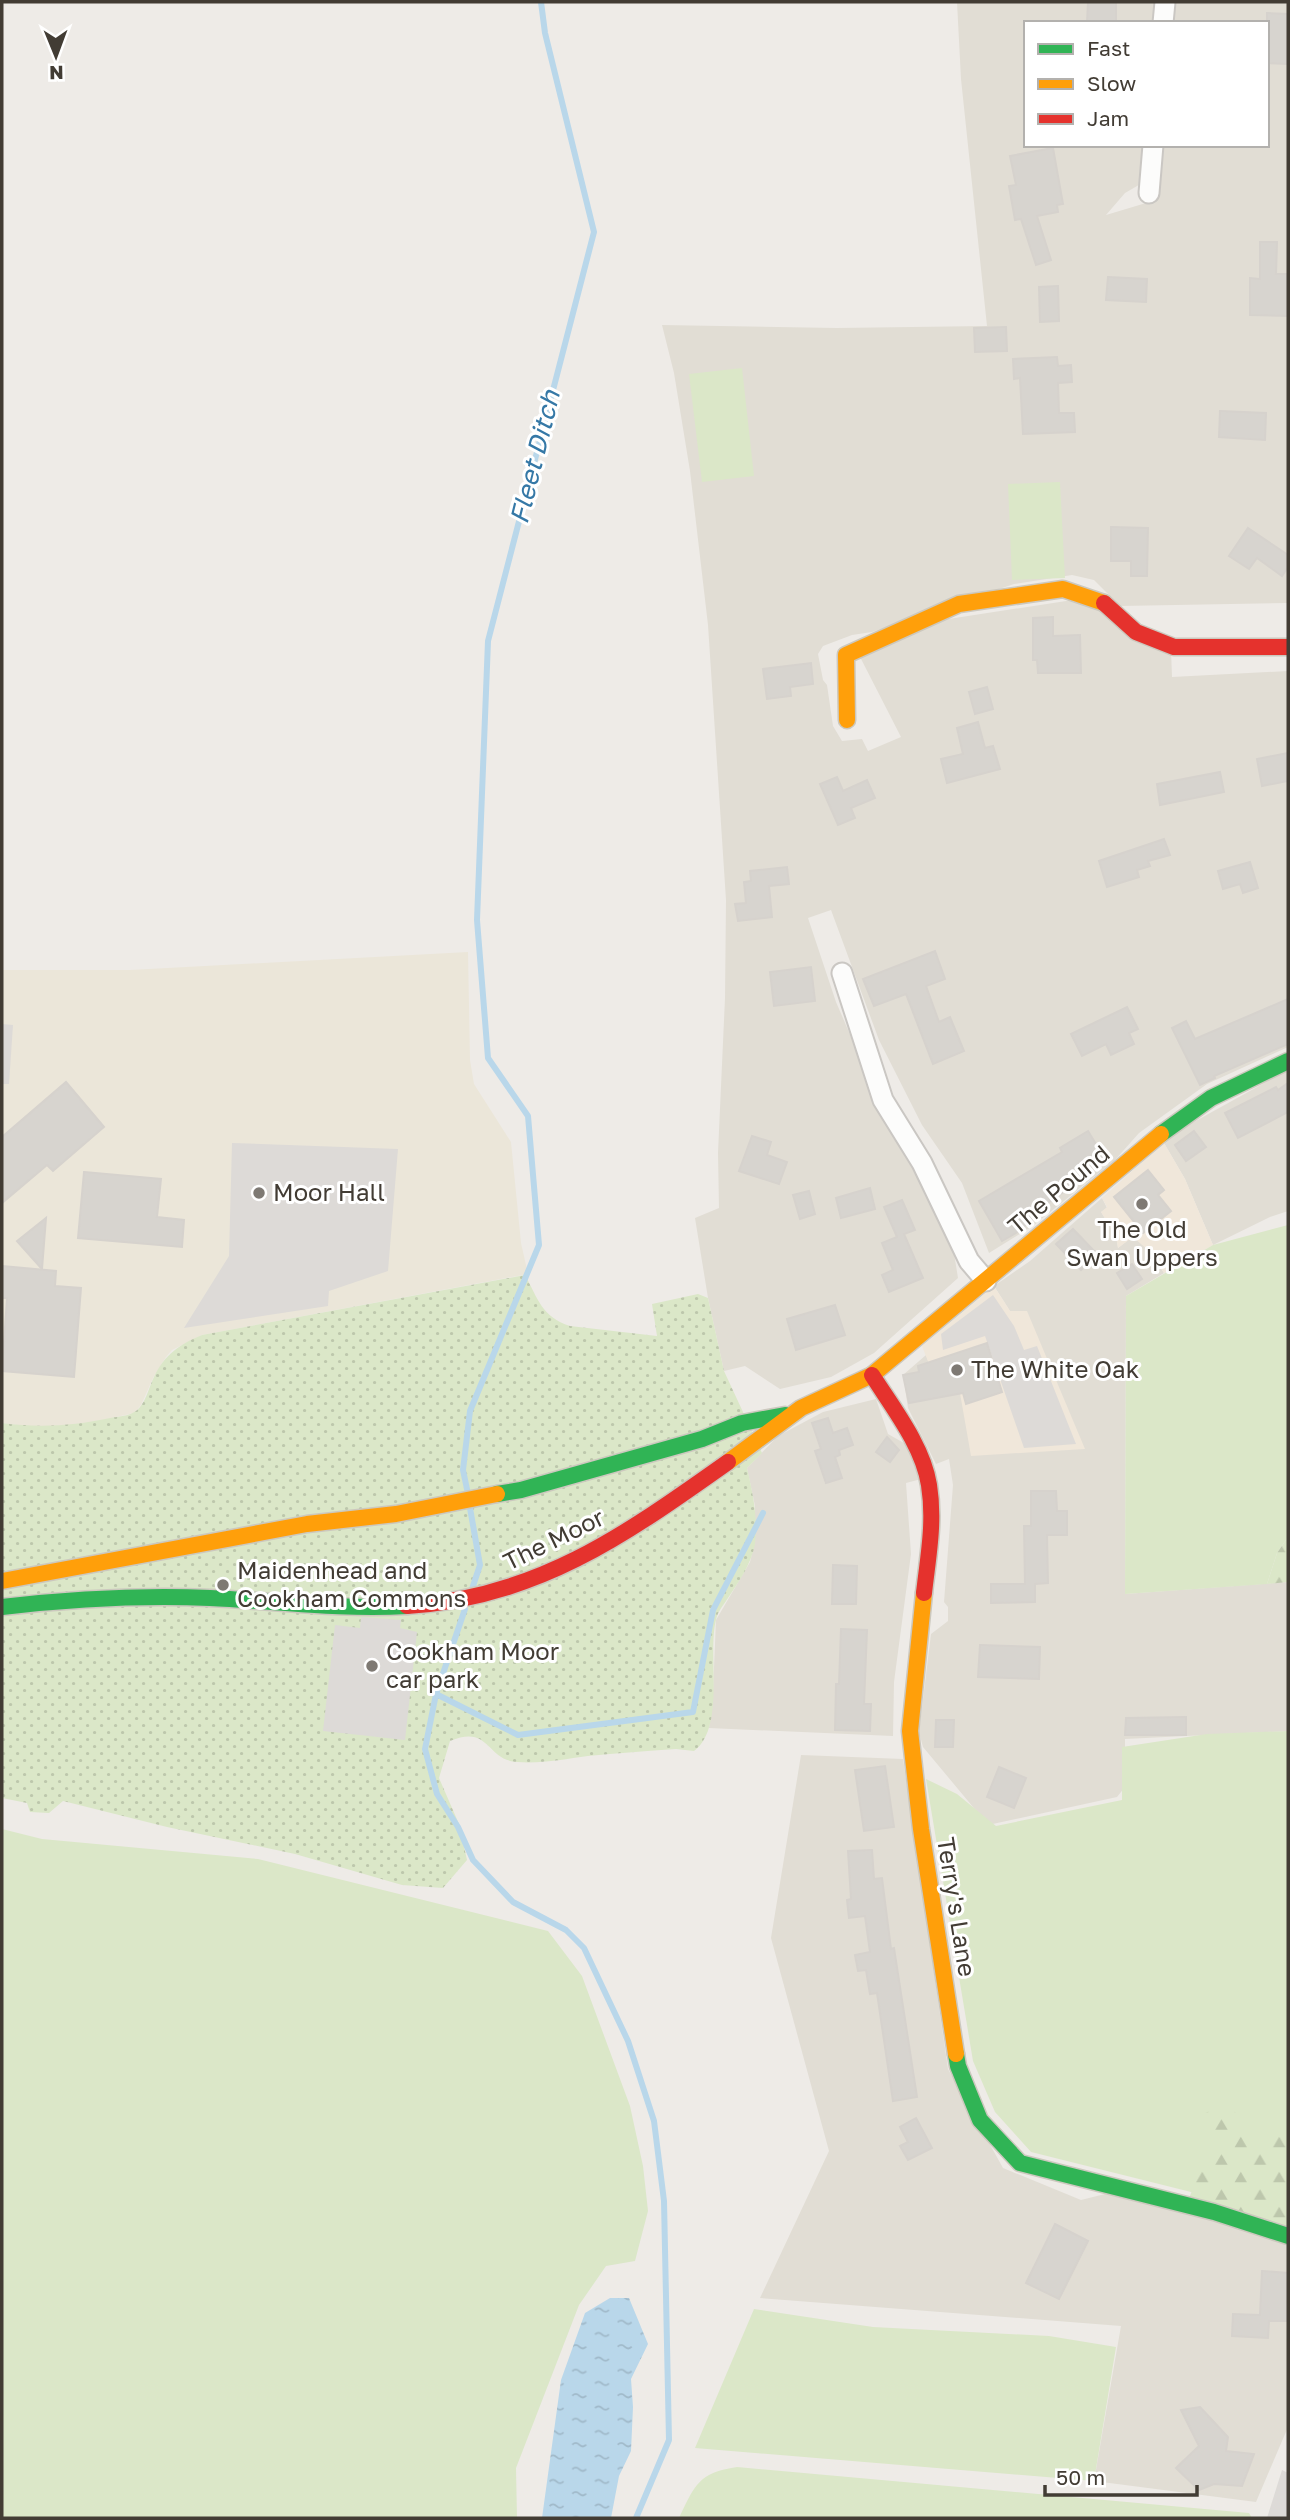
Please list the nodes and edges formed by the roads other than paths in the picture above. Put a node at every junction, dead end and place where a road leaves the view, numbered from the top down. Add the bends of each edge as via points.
1 (1165, 2) edge
2 (1163, 21) edge
3 (1153, 147) edge
4 (1149, 193) dead end
5 (1288, 647) edge
6 (847, 720) dead end
7 (842, 974) dead end
8 (1288, 1061) edge
9 (986, 1281) junction
10 (872, 1375) junction
11 (791, 1414) junction
12 (2, 1581) edge
13 (2, 1607) edge
14 (1288, 2236) edge

1 - 2 street
3 - 4 street
5 - 6 street via 1174,647 1136,632 1104,603 1063,589 959,604 846,655
7 - 9 street via 883,1100 922,1163 970,1261
8 - 9 street, The Pound via 1211,1098 1157,1137
9 - 10 street, The Pound
10 - 11 street, The Moor
10 - 14 street, Terry's Lane via 915,1445 929,1483 932,1525 910,1731 958,2066 980,2120 1020,2163 1214,2212
11 - 12 street via 742,1423 702,1439 521,1490
11 - 13 street, The Moor via 593,1553 508,1589 445,1604 389,1606 205,1597 72,1599

